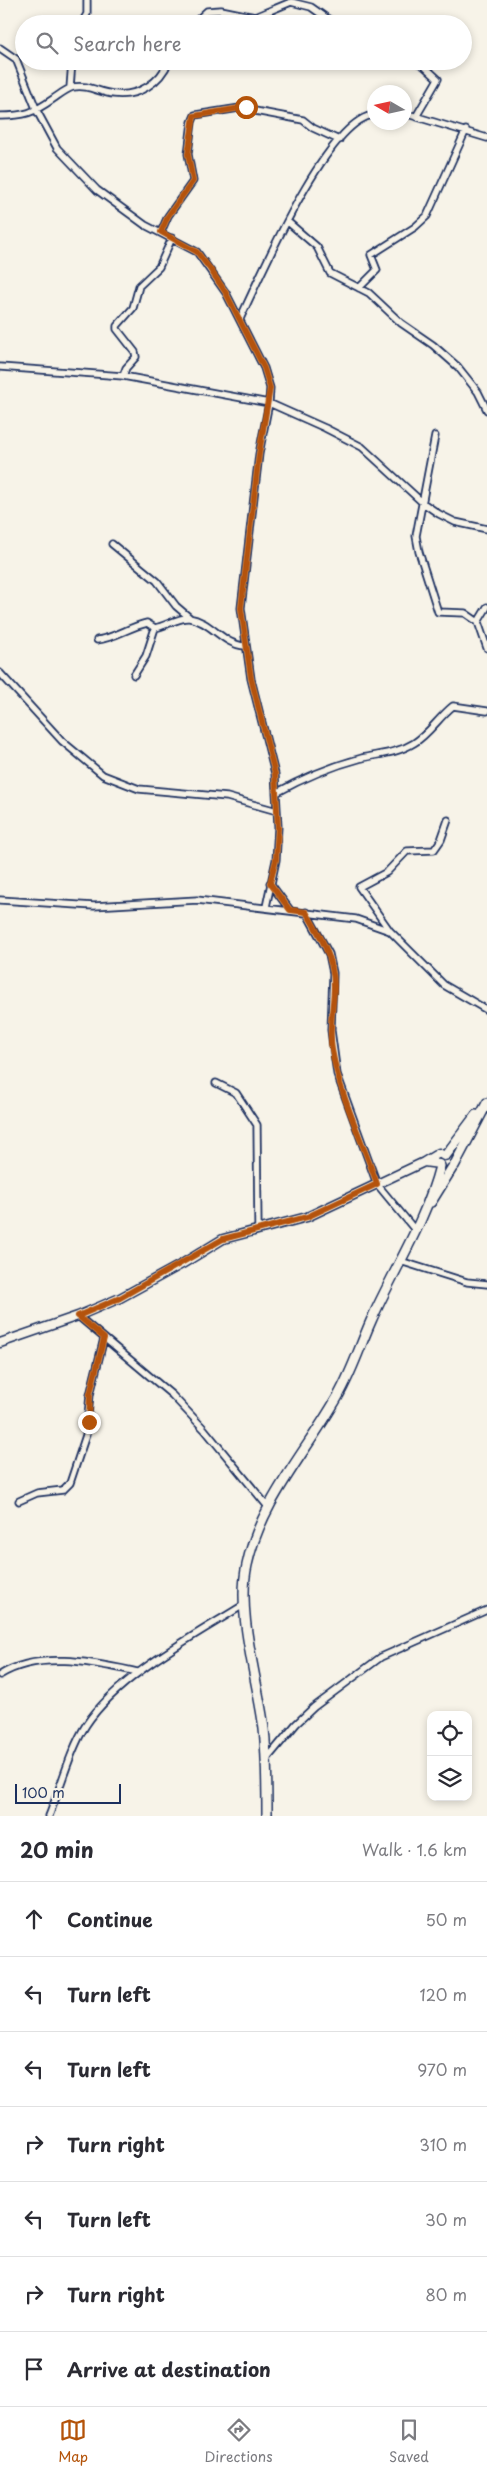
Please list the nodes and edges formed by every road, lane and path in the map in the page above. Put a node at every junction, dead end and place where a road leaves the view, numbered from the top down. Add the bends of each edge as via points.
1 (87, 0) edge
2 (86, 15) edge
3 (203, 15) edge
4 (245, 15) edge
5 (260, 15) edge
6 (322, 15) edge
7 (0, 48) edge
8 (15, 58) edge
9 (20, 70) edge
10 (71, 70) edge
11 (166, 70) edge
12 (428, 70) edge
13 (70, 88) junction
14 (37, 111) junction
15 (412, 115) edge
16 (417, 115) junction
17 (0, 116) edge
18 (367, 118) edge
19 (466, 130) junction
20 (487, 138) edge
21 (339, 140) junction
22 (288, 222) junction
23 (161, 232) junction
24 (172, 238) junction
25 (359, 288) junction
26 (240, 319) junction
27 (0, 367) edge
28 (124, 376) junction
29 (269, 403) junction
30 (487, 410) edge
31 (435, 436) dead end
32 (423, 503) junction
33 (487, 530) edge
34 (112, 544) dead end
35 (487, 607) edge
36 (190, 618) junction
37 (478, 622) junction
38 (156, 628) junction
39 (97, 640) dead end
40 (245, 646) junction
41 (487, 648) edge
42 (0, 673) edge
43 (134, 675) dead end
44 (487, 711) edge
45 (276, 793) junction
46 (277, 811) junction
47 (448, 820) dead end
48 (270, 883) junction
49 (0, 900) edge
50 (266, 907) junction
51 (290, 910) junction
52 (306, 912) junction
53 (390, 931) junction
54 (487, 1010) edge
55 (216, 1083) dead end
56 (487, 1102) edge
57 (442, 1160) junction
58 (453, 1167) junction
59 (377, 1184) junction
60 (420, 1220) junction
61 (258, 1230) junction
62 (415, 1230) junction
63 (400, 1261) junction
64 (487, 1284) edge
65 (78, 1316) junction
66 (104, 1338) junction
67 (0, 1343) edge
68 (19, 1501) dead end
69 (269, 1508) junction
70 (245, 1604) junction
71 (487, 1610) edge
72 (138, 1672) junction
73 (0, 1675) edge
74 (266, 1760) junction
75 (49, 1816) edge
76 (267, 1816) edge

1 - 2 street
3 - 4 street via 207,11 221,10
5 - 6 street via 291,2 311,7
7 - 8 street
9 - 14 street
10 - 13 street
11 - 13 street via 154,83 140,91 113,94 85,85
12 - 16 street via 438,79
13 - 14 street
14 - 17 street
14 - 23 street via 57,148 97,190 145,225
15 - 16 street
16 - 19 street
18 - 21 street via 346,130
19 - 20 street
19 - 25 street via 432,208 415,227 370,255 377,270
21 - 22 street via 298,198
21 - 23 street via 303,120 246,107 195,114 188,154 193,181 168,216
22 - 25 street via 317,247 330,273
22 - 26 street
23 - 24 street
24 - 26 street via 197,252
24 - 28 street via 158,267 139,286 133,308 118,326 136,357 126,368
25 - 30 street via 458,367 478,392
26 - 29 street via 264,368 270,388
27 - 28 street
28 - 29 street
29 - 32 street via 362,447
29 - 40 street via 259,454 242,590
31 - 32 street
32 - 33 street via 455,522
32 - 37 street via 416,536 436,609 441,614 465,613
34 - 36 street via 157,581
35 - 37 street
36 - 38 street
36 - 40 street via 236,646
37 - 41 street
38 - 39 street via 147,623 114,637
38 - 43 street via 146,656
40 - 45 street via 258,714 275,774
42 - 46 street via 62,741 103,775 139,789 227,797
44 - 45 street via 453,706 414,744 331,768
45 - 46 street
46 - 48 street via 276,860
47 - 53 street via 434,850 407,851 387,872 359,887
48 - 50 street
48 - 51 street
49 - 50 street via 94,906 197,900
50 - 51 street
51 - 52 street
52 - 53 street via 356,919
52 - 59 street via 329,954 334,987 331,1030 335,1065
53 - 54 street via 444,985
55 - 61 street via 236,1093 257,1125
56 - 57 main road
56 - 58 main road
57 - 58 main road via 447,1171
57 - 58 main road via 452,1157
57 - 59 street via 439,1153
57 - 60 main road
58 - 60 main road
59 - 61 street via 307,1217
59 - 62 street
60 - 62 main road
61 - 65 street via 223,1239 120,1298
62 - 63 main road
63 - 64 street via 468,1282
63 - 69 main road via 335,1402
65 - 66 street
65 - 67 street
66 - 68 street via 90,1394 86,1435 70,1483 64,1490 37,1493
66 - 69 street via 172,1395 206,1430
69 - 70 main road via 247,1566
70 - 72 street
70 - 74 main road
71 - 74 street via 375,1661 314,1707
72 - 73 street via 102,1665 45,1661 25,1664
72 - 75 street via 86,1725
74 - 76 main road

